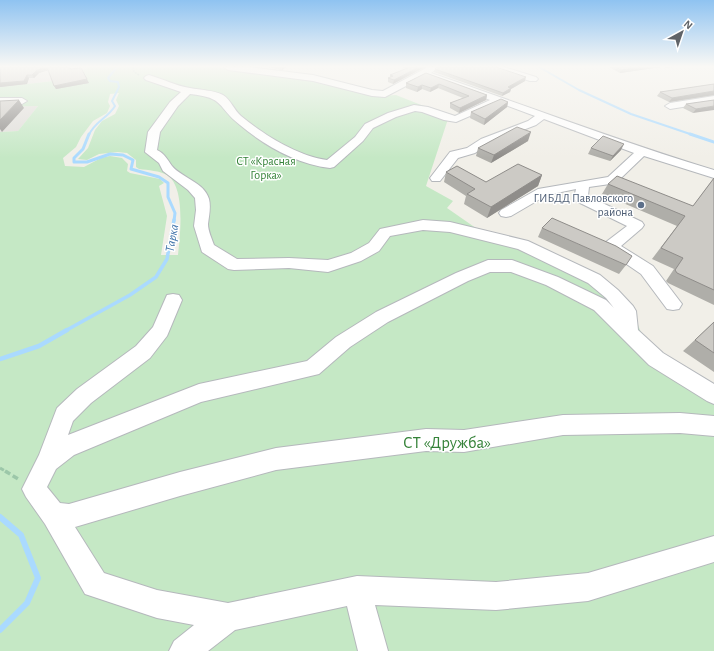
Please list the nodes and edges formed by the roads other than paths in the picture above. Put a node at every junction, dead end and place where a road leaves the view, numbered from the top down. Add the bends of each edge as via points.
1 (181, 97) edge
2 (218, 97) edge
3 (495, 97) edge
4 (500, 99) junction
5 (714, 99) edge
6 (0, 101) edge
7 (22, 101) dead end
8 (670, 106) dead end
9 (543, 115) junction
10 (642, 152) junction
11 (673, 169) dead end
12 (714, 174) edge
13 (436, 178) dead end
14 (612, 180) junction
15 (583, 184) junction
16 (714, 185) edge
17 (633, 189) edge
18 (506, 213) dead end
19 (173, 300) dead end
20 (673, 304) dead end
21 (629, 331) junction
22 (714, 395) edge
23 (714, 426) edge
24 (48, 461) junction
25 (54, 515) junction
26 (714, 549) edge
27 (357, 590) junction
28 (228, 616) junction
29 (184, 651) edge
30 (373, 651) edge

1 - 21 street via 154,132 151,152 164,161 167,168 193,187 202,198 204,210 201,226 207,248 234,265 289,263 328,266 356,258 374,247 385,232 423,225 450,227 523,245 594,279 627,311
2 - 4 street via 233,114 261,135 306,159 321,164 330,164 359,139 369,126 392,115 414,108 456,118
3 - 4 street
4 - 9 street
5 - 8 street
6 - 7 street
9 - 10 street
9 - 13 street via 532,123 485,141 472,151 454,155
10 - 12 street
10 - 14 street
11 - 16 street
14 - 15 street
14 - 17 street
15 - 18 street via 543,192
15 - 20 street via 581,198 637,225 611,246 647,270
19 - 24 street via 161,331 143,352 84,396 64,415
21 - 22 street via 656,359
21 - 24 street via 600,305 552,281 512,266 488,266 382,317 343,342 312,368 199,393 66,447
23 - 25 street via 680,423 563,426 464,441 426,440 276,459 69,516
24 - 25 street via 34,489
25 - 28 street via 95,584 157,604
26 - 27 street via 588,587 496,596
27 - 28 street
27 - 30 street
28 - 29 street

